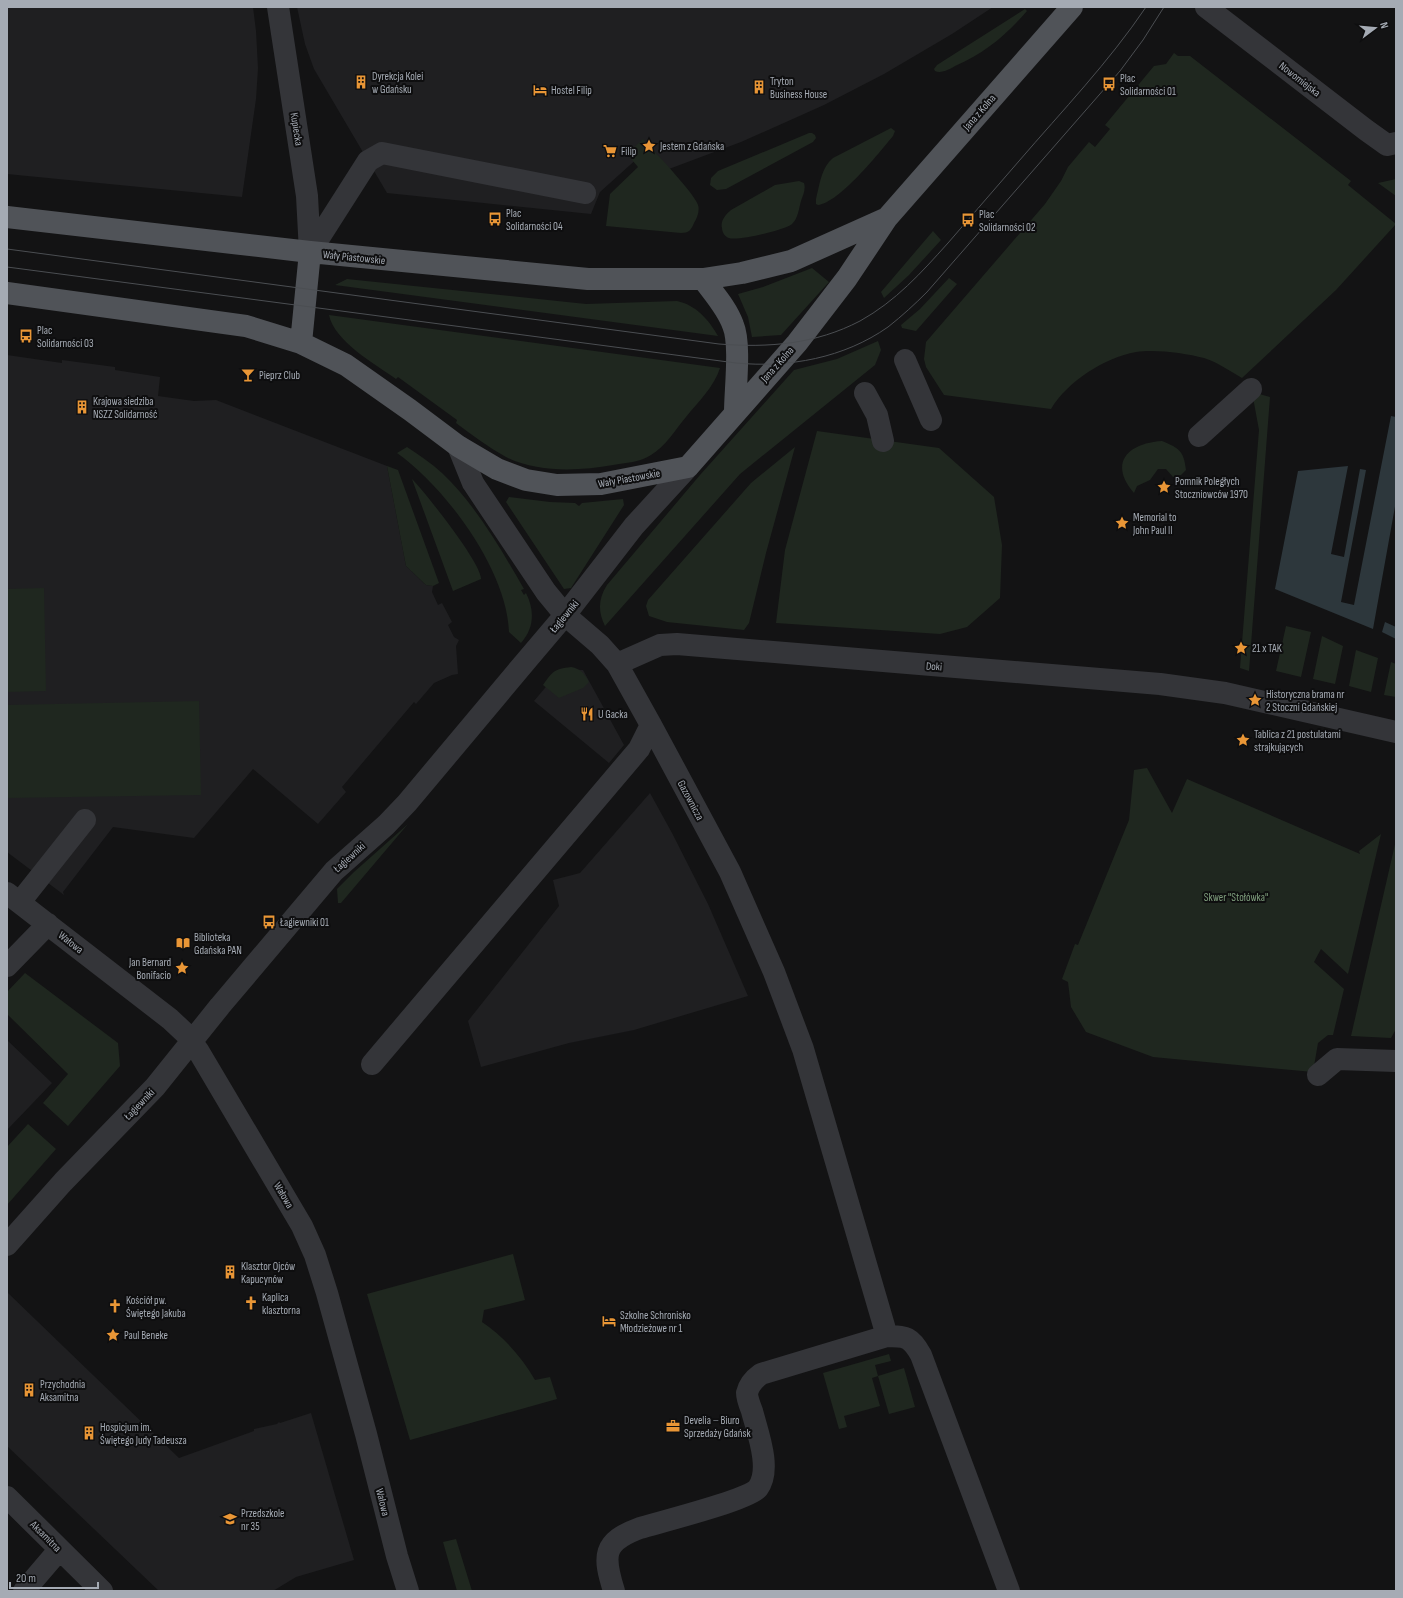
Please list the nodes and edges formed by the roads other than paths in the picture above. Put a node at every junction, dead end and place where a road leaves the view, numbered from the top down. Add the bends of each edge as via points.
1 (278, 7) edge
2 (1072, 7) edge
3 (1206, 7) edge
4 (1396, 143) edge
5 (585, 192) dead end
6 (7, 217) edge
7 (887, 218) junction
8 (310, 252) junction
9 (703, 279) junction
10 (7, 293) edge
11 (301, 343) junction
12 (904, 360) dead end
13 (1251, 389) dead end
14 (865, 392) dead end
15 (735, 412) junction
16 (931, 420) dead end
17 (1199, 436) dead end
18 (883, 441) dead end
19 (458, 446) junction
20 (688, 467) junction
21 (565, 616) junction
22 (617, 664) junction
23 (651, 725) junction
24 (1396, 732) edge
25 (85, 820) dead end
26 (13, 897) edge
27 (48, 924) junction
28 (7, 966) edge
29 (192, 1041) junction
30 (1396, 1061) edge
31 (372, 1064) dead end
32 (1318, 1075) dead end
33 (7, 1245) edge
34 (887, 1336) junction
35 (7, 1497) edge
36 (59, 1550) junction
37 (24, 1591) edge
38 (102, 1591) edge
39 (408, 1591) edge
40 (614, 1591) edge
41 (1009, 1591) edge

1 - 8 street, Kupiecka via 307,196
2 - 7 main road, Jana z Kolna
3 - 4 street, Nowomiejska via 1366,130 1387,145
5 - 8 street via 382,152 368,161
6 - 8 main road, Wały Piastowskie
7 - 9 main road, Jana z Kolna via 791,261
7 - 15 main road, Jana z Kolna via 847,278 797,343
8 - 9 main road, Wały Piastowskie via 588,279
8 - 11 main road
9 - 15 main road via 727,312 734,327 737,345
10 - 11 main road, Wały Piastowskie via 246,326
11 - 19 main road, Wały Piastowskie via 346,365
12 - 16 street
13 - 17 street
14 - 18 street via 877,415
15 - 20 main road
19 - 20 main road, Wały Piastowskie via 497,469 526,480 557,485 601,484
19 - 21 street via 473,483
20 - 21 street, Łagiewniki via 634,526
21 - 22 street, Gazownicza via 600,645
21 - 29 street, Łagiewniki via 396,814 323,883
22 - 23 street, Gazownicza
22 - 24 street, Doki via 660,645 677,644 1160,684 1212,690
23 - 31 street via 639,749
23 - 34 street, Gazownicza via 730,872 788,1004
25 - 26 street
26 - 27 street, Wałowa
27 - 28 street
27 - 29 street, Wałowa via 175,1023
29 - 33 street, Łagiewniki via 156,1087 63,1182
29 - 39 street, Wałowa via 302,1226 315,1254
30 - 32 street via 1337,1059
34 - 40 street via 761,1374 752,1380 747,1394 764,1462 758,1488 741,1498 640,1528 613,1541 607,1569
34 - 41 street via 903,1336 915,1344 921,1355
35 - 36 street, Aksamitna
36 - 37 street
36 - 38 street, Aksamitna

